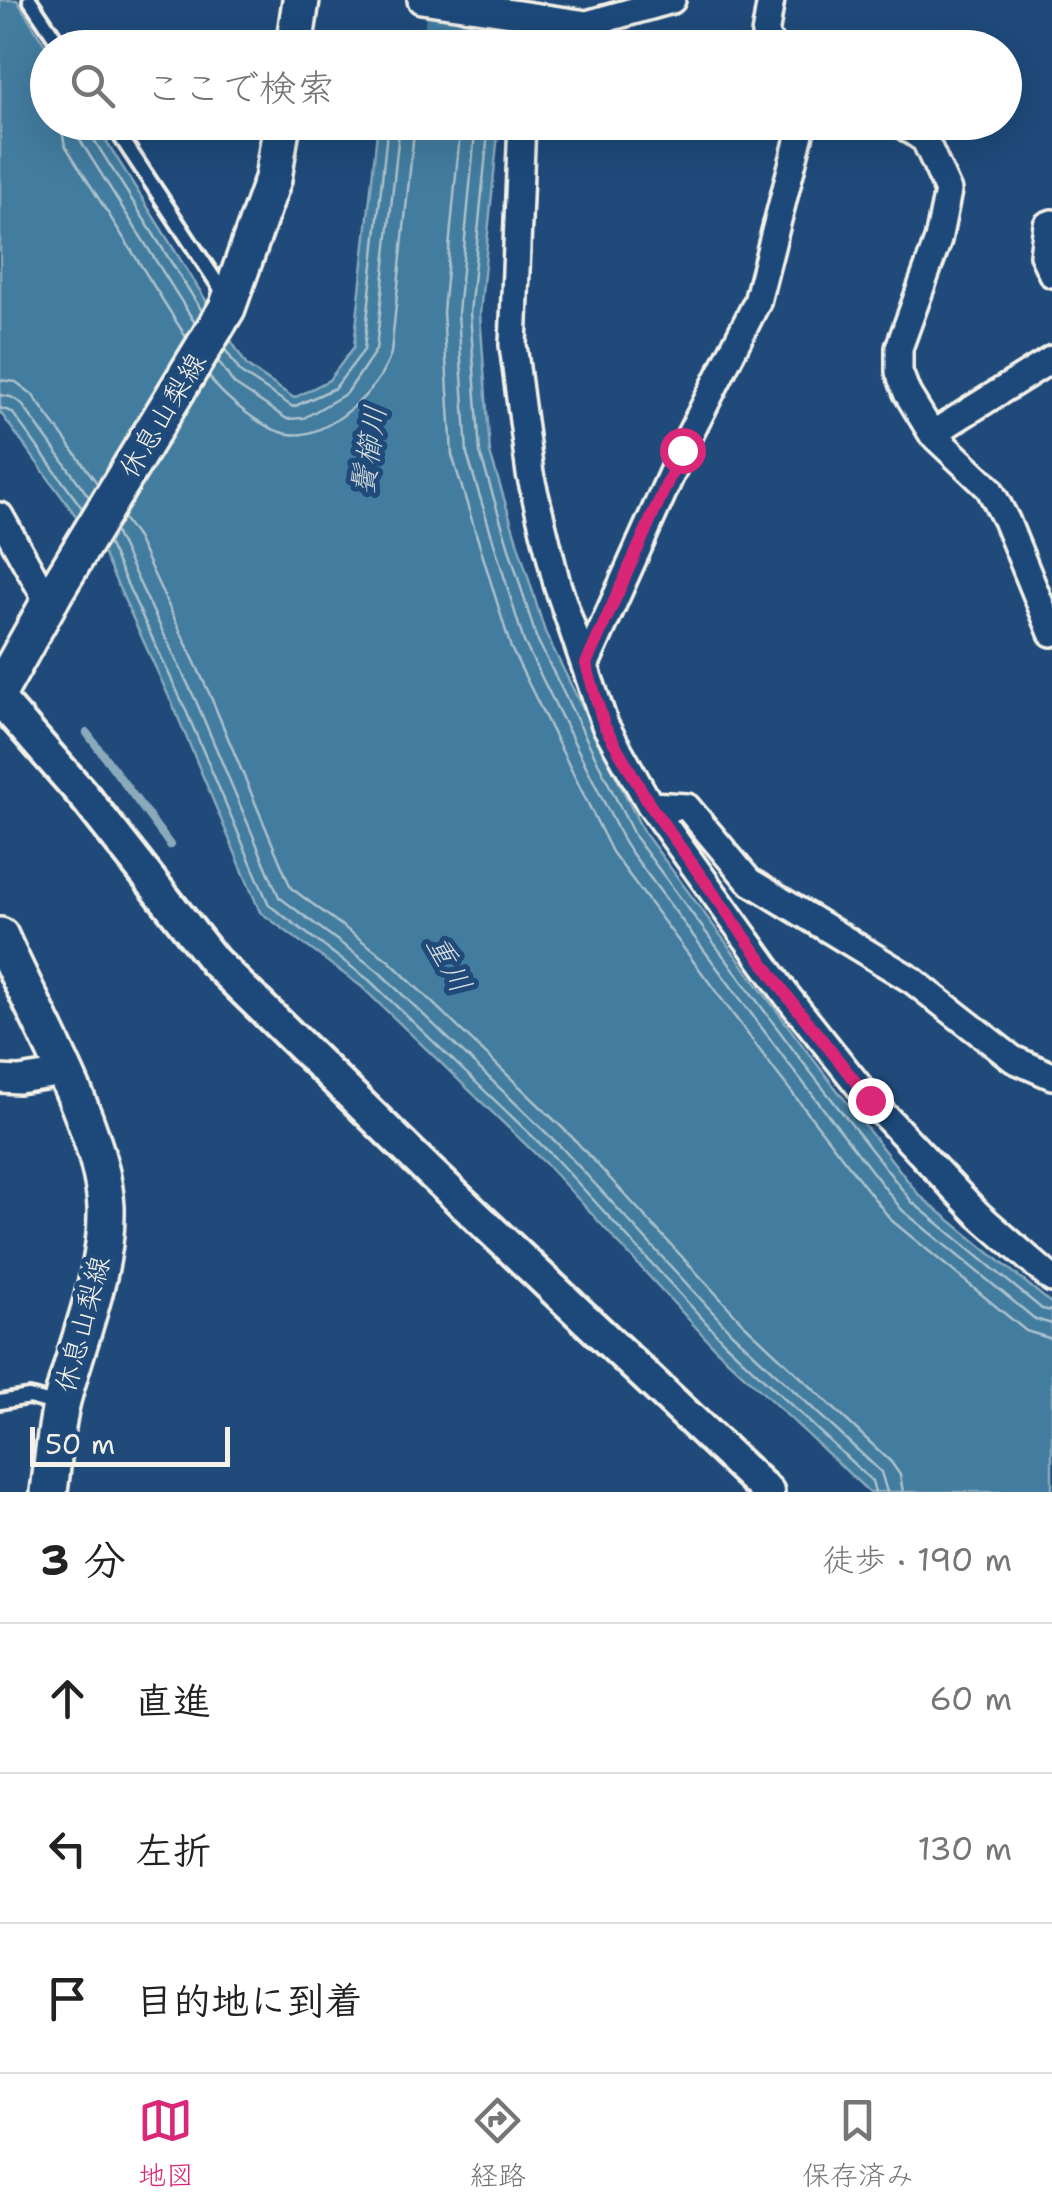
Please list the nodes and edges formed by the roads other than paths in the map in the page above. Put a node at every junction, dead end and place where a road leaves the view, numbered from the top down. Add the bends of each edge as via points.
1 (30, 0) edge
2 (301, 0) edge
3 (421, 0) edge
4 (672, 0) edge
5 (770, 0) edge
6 (528, 16) junction
7 (50, 30) edge
8 (297, 30) edge
9 (527, 30) edge
10 (765, 30) edge
11 (123, 140) edge
12 (279, 140) edge
13 (521, 140) edge
14 (798, 140) edge
15 (925, 140) edge
16 (1052, 224) edge
17 (1052, 274) edge
18 (228, 304) junction
19 (1052, 359) edge
20 (932, 434) junction
21 (0, 516) edge
22 (1044, 594) edge
23 (52, 597) junction
24 (1052, 633) edge
25 (586, 664) junction
26 (0, 690) edge
27 (0, 700) edge
28 (650, 805) junction
29 (0, 936) edge
30 (64, 1073) junction
31 (1052, 1076) edge
32 (0, 1079) edge
33 (1052, 1279) edge
34 (0, 1402) edge
35 (61, 1406) junction
36 (49, 1492) edge
37 (768, 1492) edge

1 - 7 lane
2 - 8 main road
3 - 6 street
4 - 6 street via 588,24
5 - 10 street
6 - 9 street
11 - 18 lane
12 - 18 main road, 休息山梨線 via 273,179
13 - 25 street via 513,345 530,474
14 - 25 street via 757,302
15 - 20 street via 948,191 938,240 899,348 899,372
16 - 17 street via 1044,255
18 - 23 main road, 休息山梨線
19 - 20 street
20 - 22 street via 989,488
21 - 23 street
22 - 24 street
23 - 26 main road, 休息山梨線
25 - 28 street via 604,725
27 - 37 street via 214,961
28 - 31 street via 687,807 749,881 912,980 1013,1059
28 - 33 street via 870,1100 979,1215
29 - 30 main road, 休息山梨線
30 - 32 street
30 - 35 main road, 休息山梨線 via 98,1158 106,1206 103,1251
34 - 35 lane via 29,1397
35 - 36 main road, 休息山梨線

